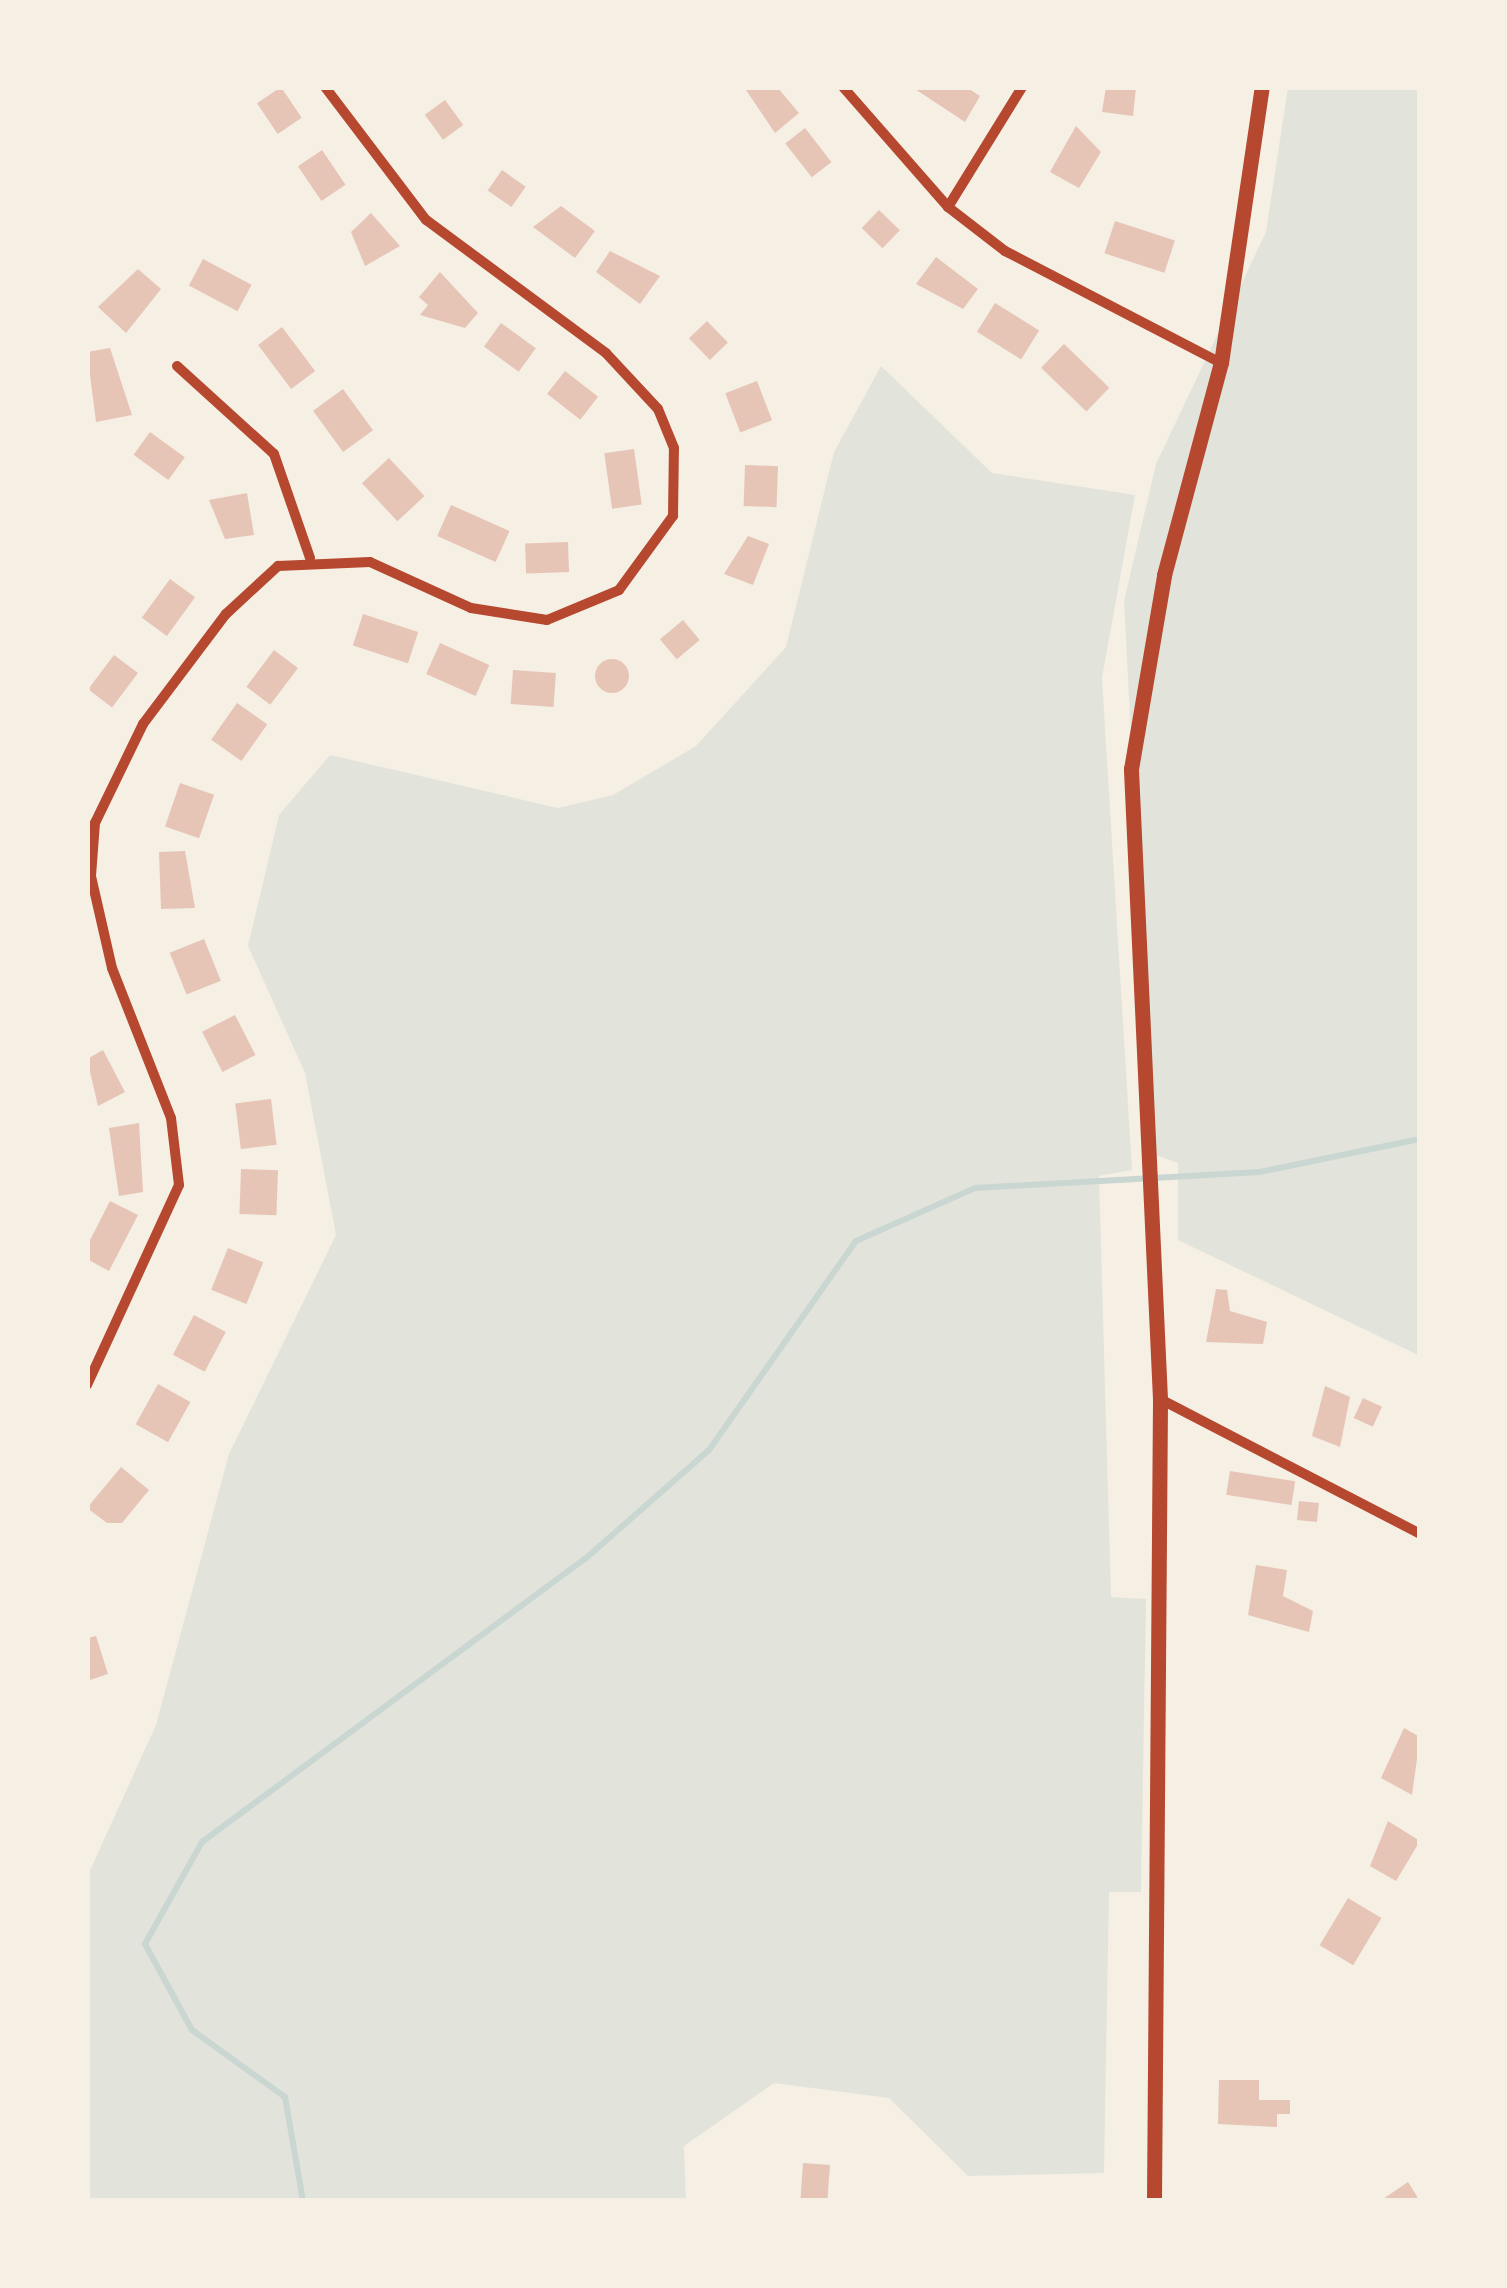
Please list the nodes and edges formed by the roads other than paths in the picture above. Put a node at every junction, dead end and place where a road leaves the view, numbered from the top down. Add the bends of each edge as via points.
1 (325, 87) edge
2 (844, 87) edge
3 (1022, 87) edge
4 (1262, 87) edge
5 (948, 207) junction
6 (1221, 363) junction
7 (177, 366) dead end
8 (310, 558) junction
9 (87, 1385) edge
10 (1160, 1399) junction
11 (1420, 1534) edge
12 (1154, 2201) edge

1 - 8 street via 426,220 629,374 670,428 676,484 652,559 604,602 567,616 496,616 370,562
2 - 5 street
3 - 5 street
4 - 6 main road
5 - 6 street via 1070,292
6 - 10 main road via 1164,574 1131,769
7 - 8 street via 274,454
8 - 9 street via 267,571 226,614 143,724 95,823 102,939 179,1169 166,1228
10 - 11 street
10 - 12 main road

